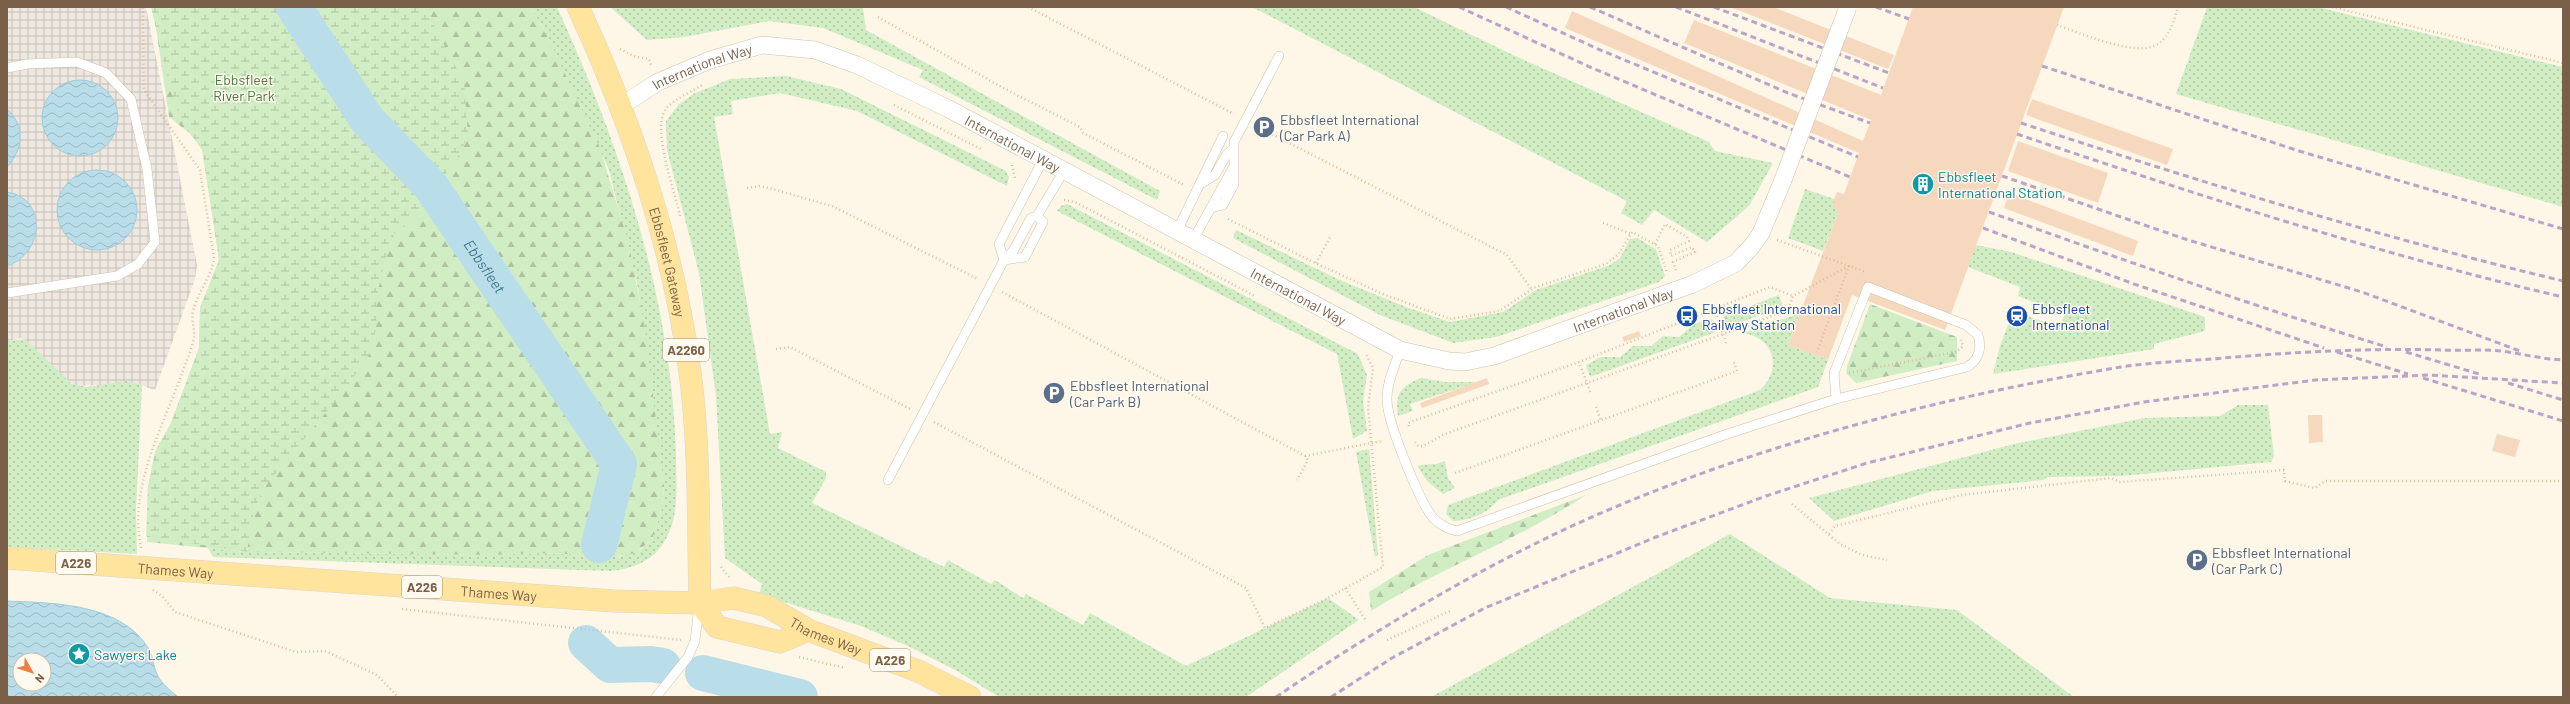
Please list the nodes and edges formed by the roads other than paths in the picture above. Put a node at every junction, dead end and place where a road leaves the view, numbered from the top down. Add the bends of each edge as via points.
1 (578, 7) edge
2 (1848, 7) edge
3 (1279, 56) dead end
4 (7, 68) edge
5 (621, 106) junction
6 (1223, 136) dead end
7 (1233, 149) junction
8 (1043, 160) junction
9 (1232, 168) junction
10 (1064, 171) junction
11 (1202, 183) junction
12 (1211, 208) junction
13 (1037, 216) junction
14 (1177, 231) junction
15 (1193, 240) junction
16 (1004, 260) junction
17 (7, 293) edge
18 (1400, 350) junction
19 (1836, 399) junction
20 (888, 480) dead end
21 (7, 558) edge
22 (700, 603) junction
23 (808, 630) junction
24 (656, 697) edge
25 (970, 697) edge

1 - 5 main road, Ebbsfleet Gateway / A2260
2 - 18 street, International Way, bridge via 1761,233 1736,263 1692,284 1494,356 1465,362 1448,361
3 - 7 lane
4 - 17 lane via 27,64 77,62 106,73 131,99 147,169 155,242 138,264 118,276
5 - 8 street, International Way via 658,82 710,60 762,45 815,50 858,65 947,108
5 - 22 main road, Ebbsfleet Gateway / A2260 via 642,162 675,285 690,372 697,450
6 - 11 lane via 1205,170
7 - 9 lane
7 - 11 lane via 1227,154 1215,175
8 - 10 street, International Way
8 - 16 lane via 999,244
9 - 12 lane
9 - 12 lane via 1234,184 1223,204
10 - 13 lane
10 - 14 street, International Way
11 - 14 lane
12 - 15 lane
13 - 16 lane via 1031,218 1013,251
13 - 16 lane via 1043,222 1025,257
14 - 15 street, International Way
15 - 18 street, International Way
16 - 20 lane
18 - 19 lane via 1386,399 1390,417 1405,460 1432,516 1442,526 1457,531 1727,434
19 - 19 lane via 1834,373 1868,287 1966,325 1978,335 1979,353 1974,362 1967,367
21 - 22 main road, Thames Way / A226 via 146,578
22 - 23 main road, Thames Way / A226 via 733,598 767,606
22 - 23 main road via 717,628 761,639 780,642
22 - 24 lane via 695,641 688,657
23 - 25 main road, Thames Way / A226 via 918,671

